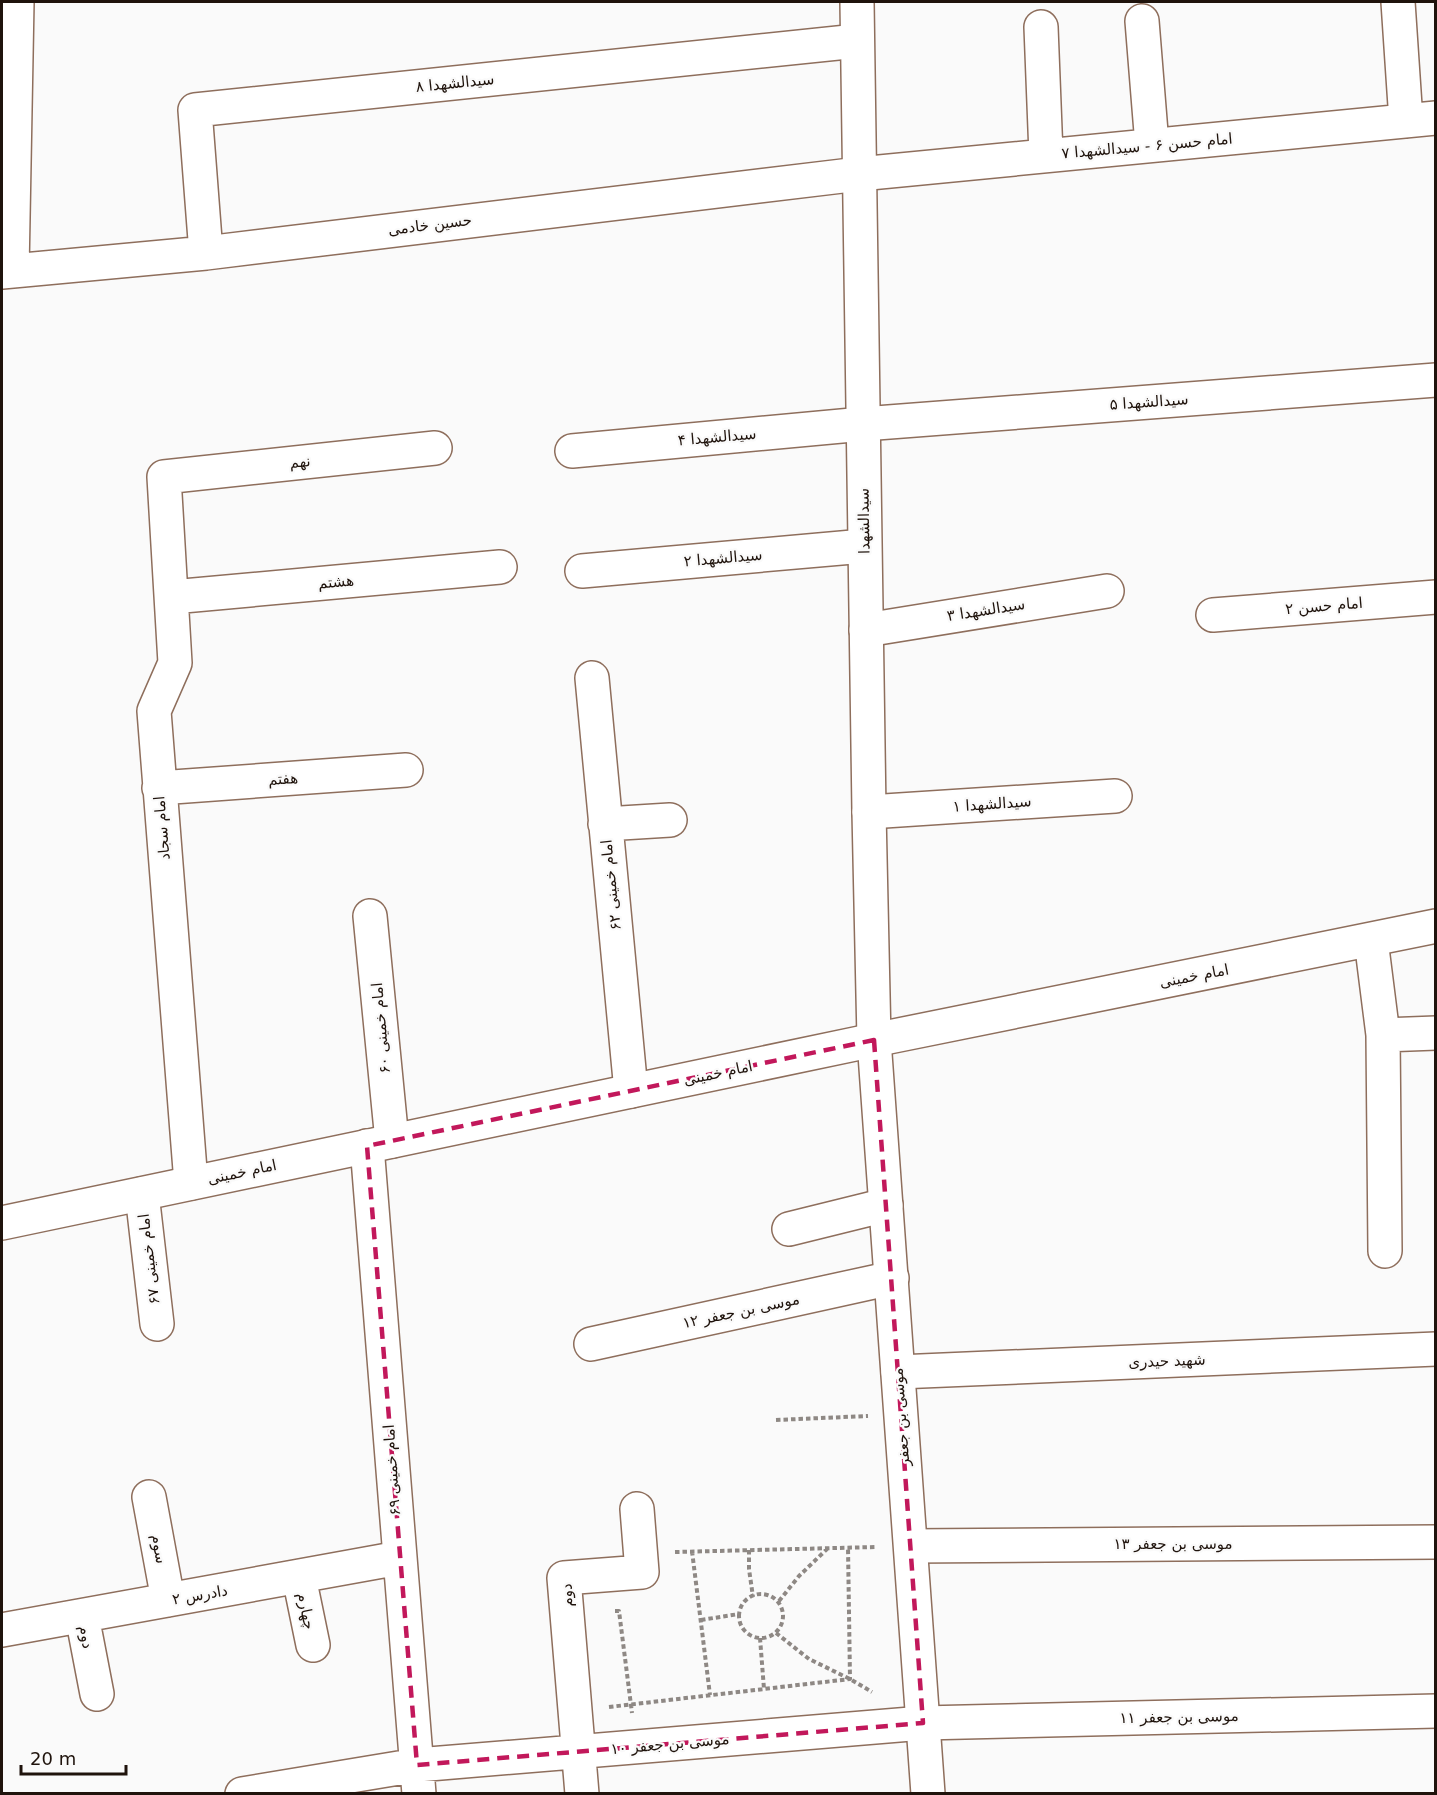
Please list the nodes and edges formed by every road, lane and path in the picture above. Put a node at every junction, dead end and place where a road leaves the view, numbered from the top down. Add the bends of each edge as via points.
1 (17, 2) edge
2 (857, 2) edge
3 (1398, 2) edge
4 (1142, 21) dead end
5 (1041, 27) dead end
6 (857, 41) junction
7 (1421, 119) edge
8 (1152, 145) junction
9 (1046, 155) junction
10 (859, 174) junction
11 (206, 253) junction
12 (7, 271) edge
13 (1436, 380) edge
14 (863, 424) junction
15 (435, 448) dead end
16 (572, 451) dead end
17 (164, 477) joint
18 (864, 546) junction
19 (500, 567) dead end
20 (582, 571) dead end
21 (1107, 591) dead end
22 (172, 597) junction
23 (1436, 597) edge
24 (1213, 615) dead end
25 (866, 630) junction
26 (592, 678) dead end
27 (406, 770) dead end
28 (159, 788) junction
29 (1115, 796) dead end
30 (869, 812) junction
31 (670, 820) dead end
32 (605, 824) junction
33 (370, 915) dead end
34 (1436, 926) edge
35 (1371, 940) junction
36 (1436, 1033) edge
37 (1383, 1035) junction
38 (874, 1040) junction
39 (631, 1091) junction
40 (379, 1144) junction
41 (190, 1184) junction
42 (142, 1194) junction
43 (886, 1205) junction
44 (2, 1223) edge
45 (789, 1229) dead end
46 (1385, 1251) dead end
47 (891, 1278) junction
48 (157, 1324) dead end
49 (591, 1344) dead end
50 (1436, 1349) edge
51 (898, 1372) junction
52 (901, 1414) junction
53 (776, 1420) dead end
54 (149, 1497) dead end
55 (637, 1509) dead end
56 (1436, 1542) edge
57 (911, 1546) junction
58 (848, 1547) junction
59 (828, 1548) junction
60 (749, 1550) junction
61 (692, 1551) junction
62 (641, 1553) junction
63 (399, 1558) junction
64 (593, 1575) junction
65 (299, 1577) junction
66 (753, 1596) junction
67 (168, 1600) junction
68 (779, 1601) junction
69 (739, 1614) junction
70 (82, 1616) junction
71 (701, 1620) junction
72 (2, 1630) edge
73 (776, 1633) junction
74 (760, 1638) junction
75 (313, 1646) dead end
76 (850, 1679) junction
77 (764, 1689) junction
78 (97, 1694) dead end
79 (710, 1695) junction
80 (630, 1704) junction
81 (575, 1710) junction
82 (1436, 1711) edge
83 (923, 1723) junction
84 (636, 1747) junction
85 (578, 1752) junction
86 (418, 1779) edge
87 (290, 1790) edge
88 (242, 1794) edge
89 (582, 1794) edge
90 (928, 1794) edge

1 - 12 street
2 - 6 street, سیدالشهدا
3 - 7 street
4 - 8 street
5 - 9 street
6 - 10 street, سیدالشهدا
6 - 11 street, سیدالشهدا ۸ via 195,110
7 - 8 street, امام حسن ۶ - سیدالشهدا ۷
8 - 9 street, امام حسن ۶ - سیدالشهدا ۷
9 - 10 street, امام حسن ۶ - سیدالشهدا ۷
10 - 11 street, حسین خادمی
10 - 14 street, سیدالشهدا
11 - 12 street, حسین خادمی
13 - 14 street, سیدالشهدا ۵
14 - 16 street, سیدالشهدا ۴
14 - 18 street, سیدالشهدا
15 - 17 street, نهم
17 - 22 street, امام سجاد
18 - 20 street, سیدالشهدا ۲
18 - 25 street, سیدالشهدا
19 - 22 street, هشتم
21 - 25 street, سیدالشهدا ۳
22 - 28 street, امام سجاد via 175,663 154,711
23 - 24 street, امام حسن ۲
25 - 30 street, سیدالشهدا
26 - 32 street, امام خمینی ۶۲
27 - 28 street, هفتم
28 - 41 street, امام سجاد
29 - 30 street, سیدالشهدا ۱
30 - 38 street, سیدالشهدا
31 - 32 street
32 - 39 street, امام خمینی ۶۲
33 - 40 street, امام خمینی ۶۰
34 - 35 street, امام خمینی
35 - 37 street
35 - 38 street, امام خمینی
36 - 37 street
37 - 46 street
38 - 39 street, امام خمینی
38 - 43 street, موسی بن جعفر
39 - 40 street, امام خمینی
40 - 41 street, امام خمینی
40 - 63 street, امام خمینی ۶۹
41 - 42 street, امام خمینی
42 - 44 street, امام خمینی
42 - 48 street, امام خمینی ۶۷
43 - 45 street
43 - 47 street, موسی بن جعفر
47 - 49 street, موسی بن جعفر ۱۲
47 - 51 street, موسی بن جعفر
50 - 51 street, شهید حیدری
51 - 52 street, موسی بن جعفر
52 - 53 path
52 - 57 street, موسی بن جعفر
54 - 67 street, سوم
55 - 62 street
56 - 57 street, موسی بن جعفر ۱۳
57 - 58 path
57 - 83 street, موسی بن جعفر
58 - 59 path
58 - 76 path
59 - 60 path
59 - 68 path
60 - 61 path
60 - 66 path
61 - 62 path
61 - 71 path
62 - 64 street, دوم via 642,1572
63 - 65 street, دادرس ۲
63 - 86 street, امام خمینی ۶۹
64 - 80 path via 596,1611 619,1611
64 - 81 street, دوم via 564,1578
65 - 67 street, دادرس ۲
65 - 75 street, چهارم
66 - 68 path via 764,1593
66 - 69 path via 747,1598
67 - 70 street, دادرس ۲
68 - 73 path via 784,1618
69 - 71 path
69 - 74 path via 744,1630
70 - 72 street, دادرس ۲
70 - 78 street, دوم
71 - 79 path
73 - 74 path
73 - 76 path via 809,1659
74 - 77 path
76 - 77 path
77 - 79 path
79 - 80 path
80 - 81 path
80 - 84 path
81 - 85 street, دوم
82 - 83 street, موسی بن جعفر ۱۱
83 - 84 street, موسی بن جعفر ۱۰
83 - 90 street, موسی بن جعفر
84 - 85 street, موسی بن جعفر ۱۰
85 - 86 street, موسی بن جعفر ۱۰
85 - 89 street, دوم
86 - 87 street, موسی بن جعفر ۱۰
87 - 88 street, موسی بن جعفر ۱۰

